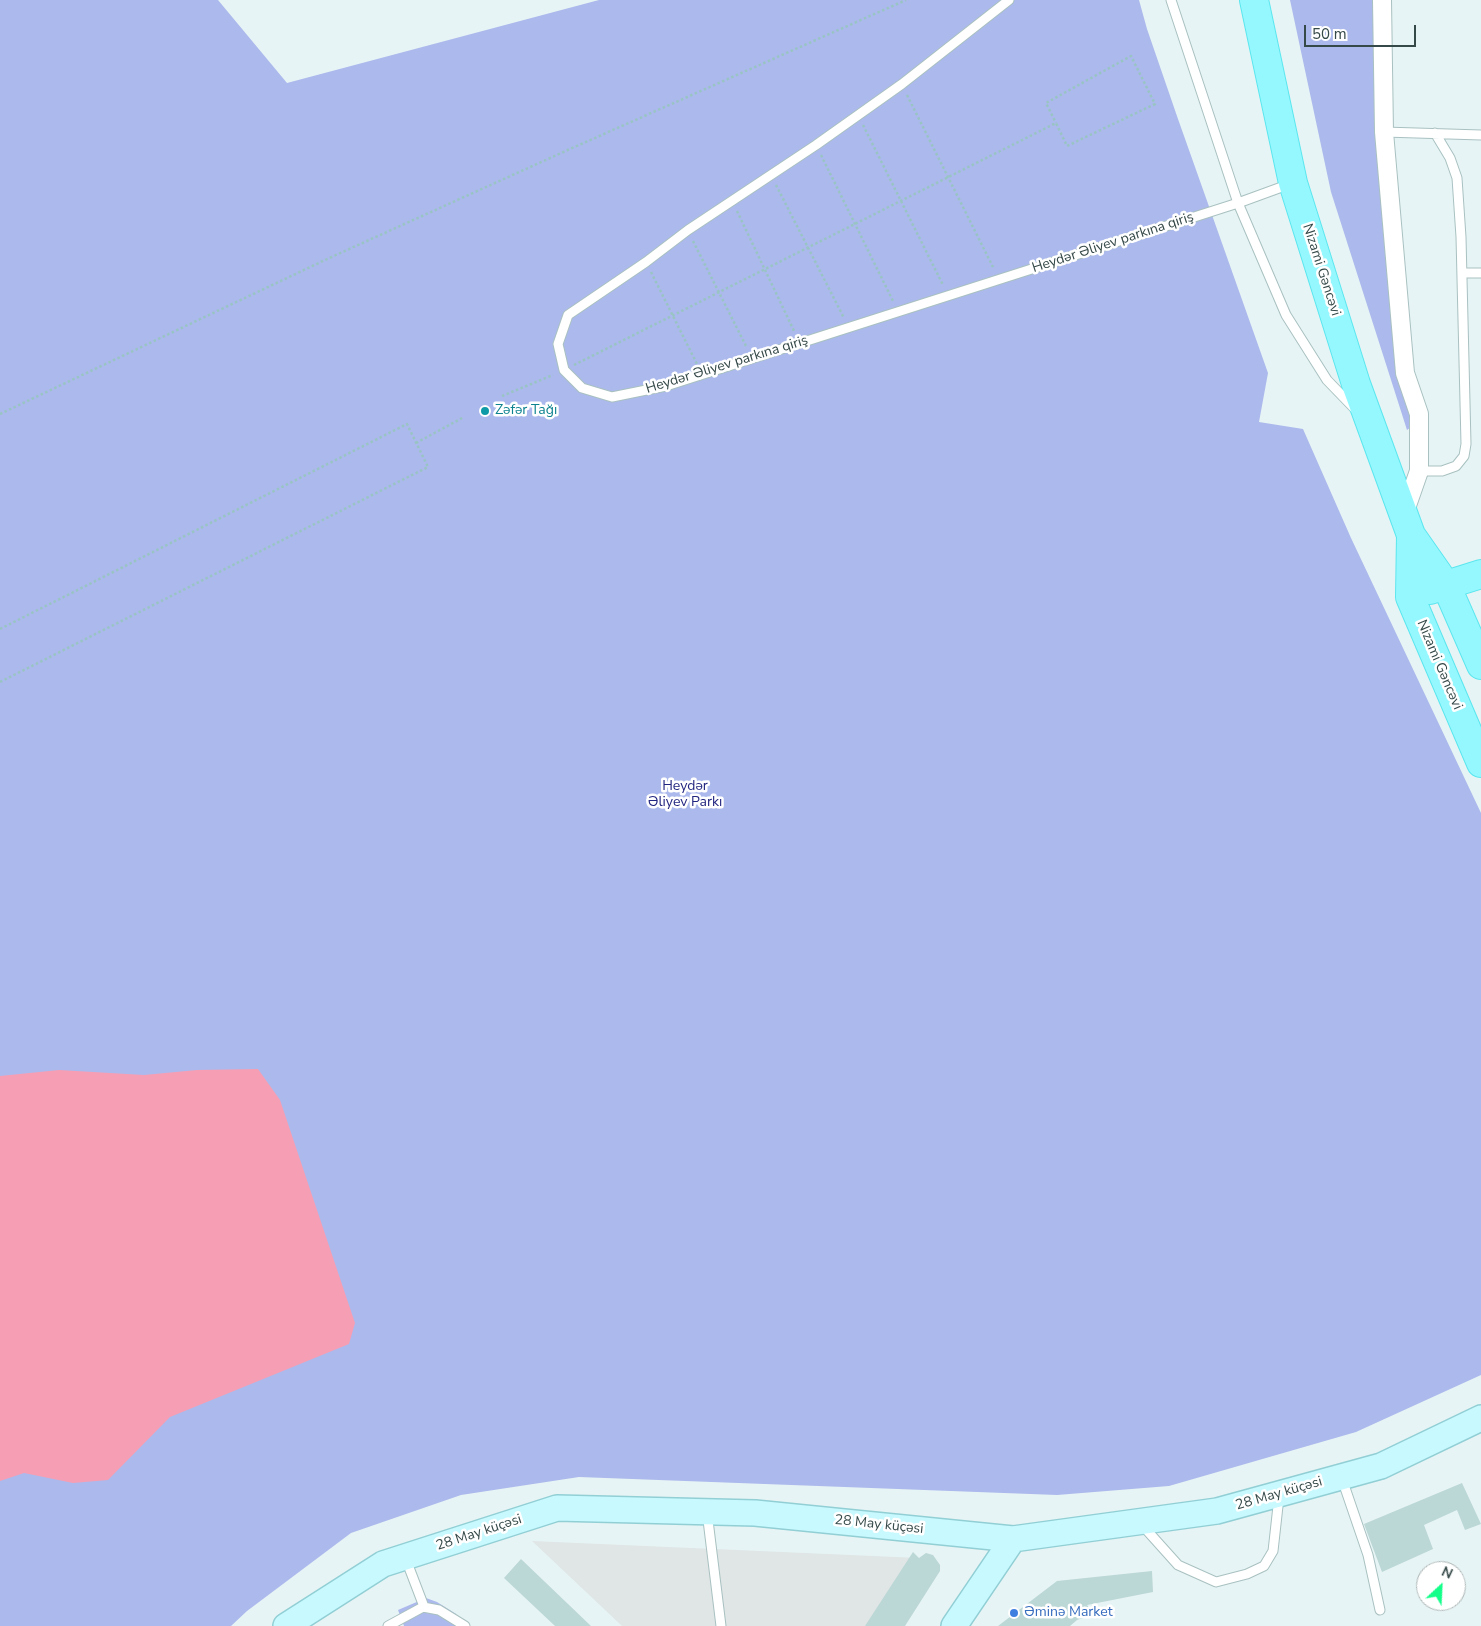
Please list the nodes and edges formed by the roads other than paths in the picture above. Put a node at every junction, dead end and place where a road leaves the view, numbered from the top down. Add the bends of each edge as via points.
1 (1008, 0) edge
2 (1171, 0) edge
3 (1254, 0) edge
4 (1382, 0) edge
5 (1384, 132) junction
6 (1435, 133) junction
7 (1481, 135) edge
8 (1293, 183) junction
9 (1238, 203) junction
10 (1481, 272) edge
11 (1462, 273) junction
12 (1372, 427) junction
13 (1419, 470) junction
14 (1407, 524) junction
15 (1481, 574) edge
16 (1446, 585) junction
17 (1410, 597) junction
18 (1471, 615) edge
19 (1424, 632) junction
20 (1481, 665) edge
21 (1481, 763) edge
22 (1481, 1418) edge
23 (1341, 1477) junction
24 (1279, 1494) junction
25 (706, 1512) junction
26 (1139, 1522) junction
27 (1013, 1539) junction
28 (405, 1557) junction
29 (422, 1607) junction
30 (1380, 1610) dead end
31 (286, 1626) edge
32 (388, 1626) edge
33 (465, 1626) edge
34 (721, 1626) edge
35 (954, 1626) edge

1 - 9 lane, Heydər Əliyev parkına qiriş via 902,84 568,315 558,344 564,370 582,388 612,397 666,386
2 - 9 lane
3 - 8 main road, Nizami Gəncəvi
4 - 5 street
5 - 6 lane
5 - 13 street via 1404,373 1419,414
6 - 7 lane
6 - 11 lane via 1457,178
8 - 9 lane, Heydər Əliyev parkına qiriş
8 - 12 main road, Nizami Gəncəvi
9 - 12 lane via 1286,314 1327,380
10 - 11 lane
11 - 13 lane via 1466,406 1464,456 1456,466
12 - 14 main road, Nizami Gəncəvi
13 - 14 street
14 - 16 main road, Nizami Gəncəvi
14 - 17 main road, Nizami Gəncəvi
15 - 16 main road
16 - 17 main road
16 - 18 main road, Nizami Gəncəvi
17 - 19 main road, Nizami Gəncəvi
18 - 19 main road
18 - 20 main road, Nizami Gəncəvi
19 - 21 main road, Nizami Gəncəvi
22 - 23 main road, 28 May küçəsi via 1381,1466
23 - 24 main road, 28 May küçəsi
23 - 30 lane via 1368,1555
24 - 26 main road, 28 May küçəsi via 1217,1511
24 - 26 lane via 1273,1551 1264,1566 1216,1582 1178,1564
25 - 27 main road, 28 May küçəsi via 754,1513
25 - 28 main road, 28 May küçəsi via 557,1508
25 - 34 lane
26 - 27 main road, 28 May küçəsi
27 - 35 main road
28 - 29 lane
28 - 31 main road, 28 May küçəsi via 383,1564
29 - 32 lane
29 - 33 lane via 439,1610

